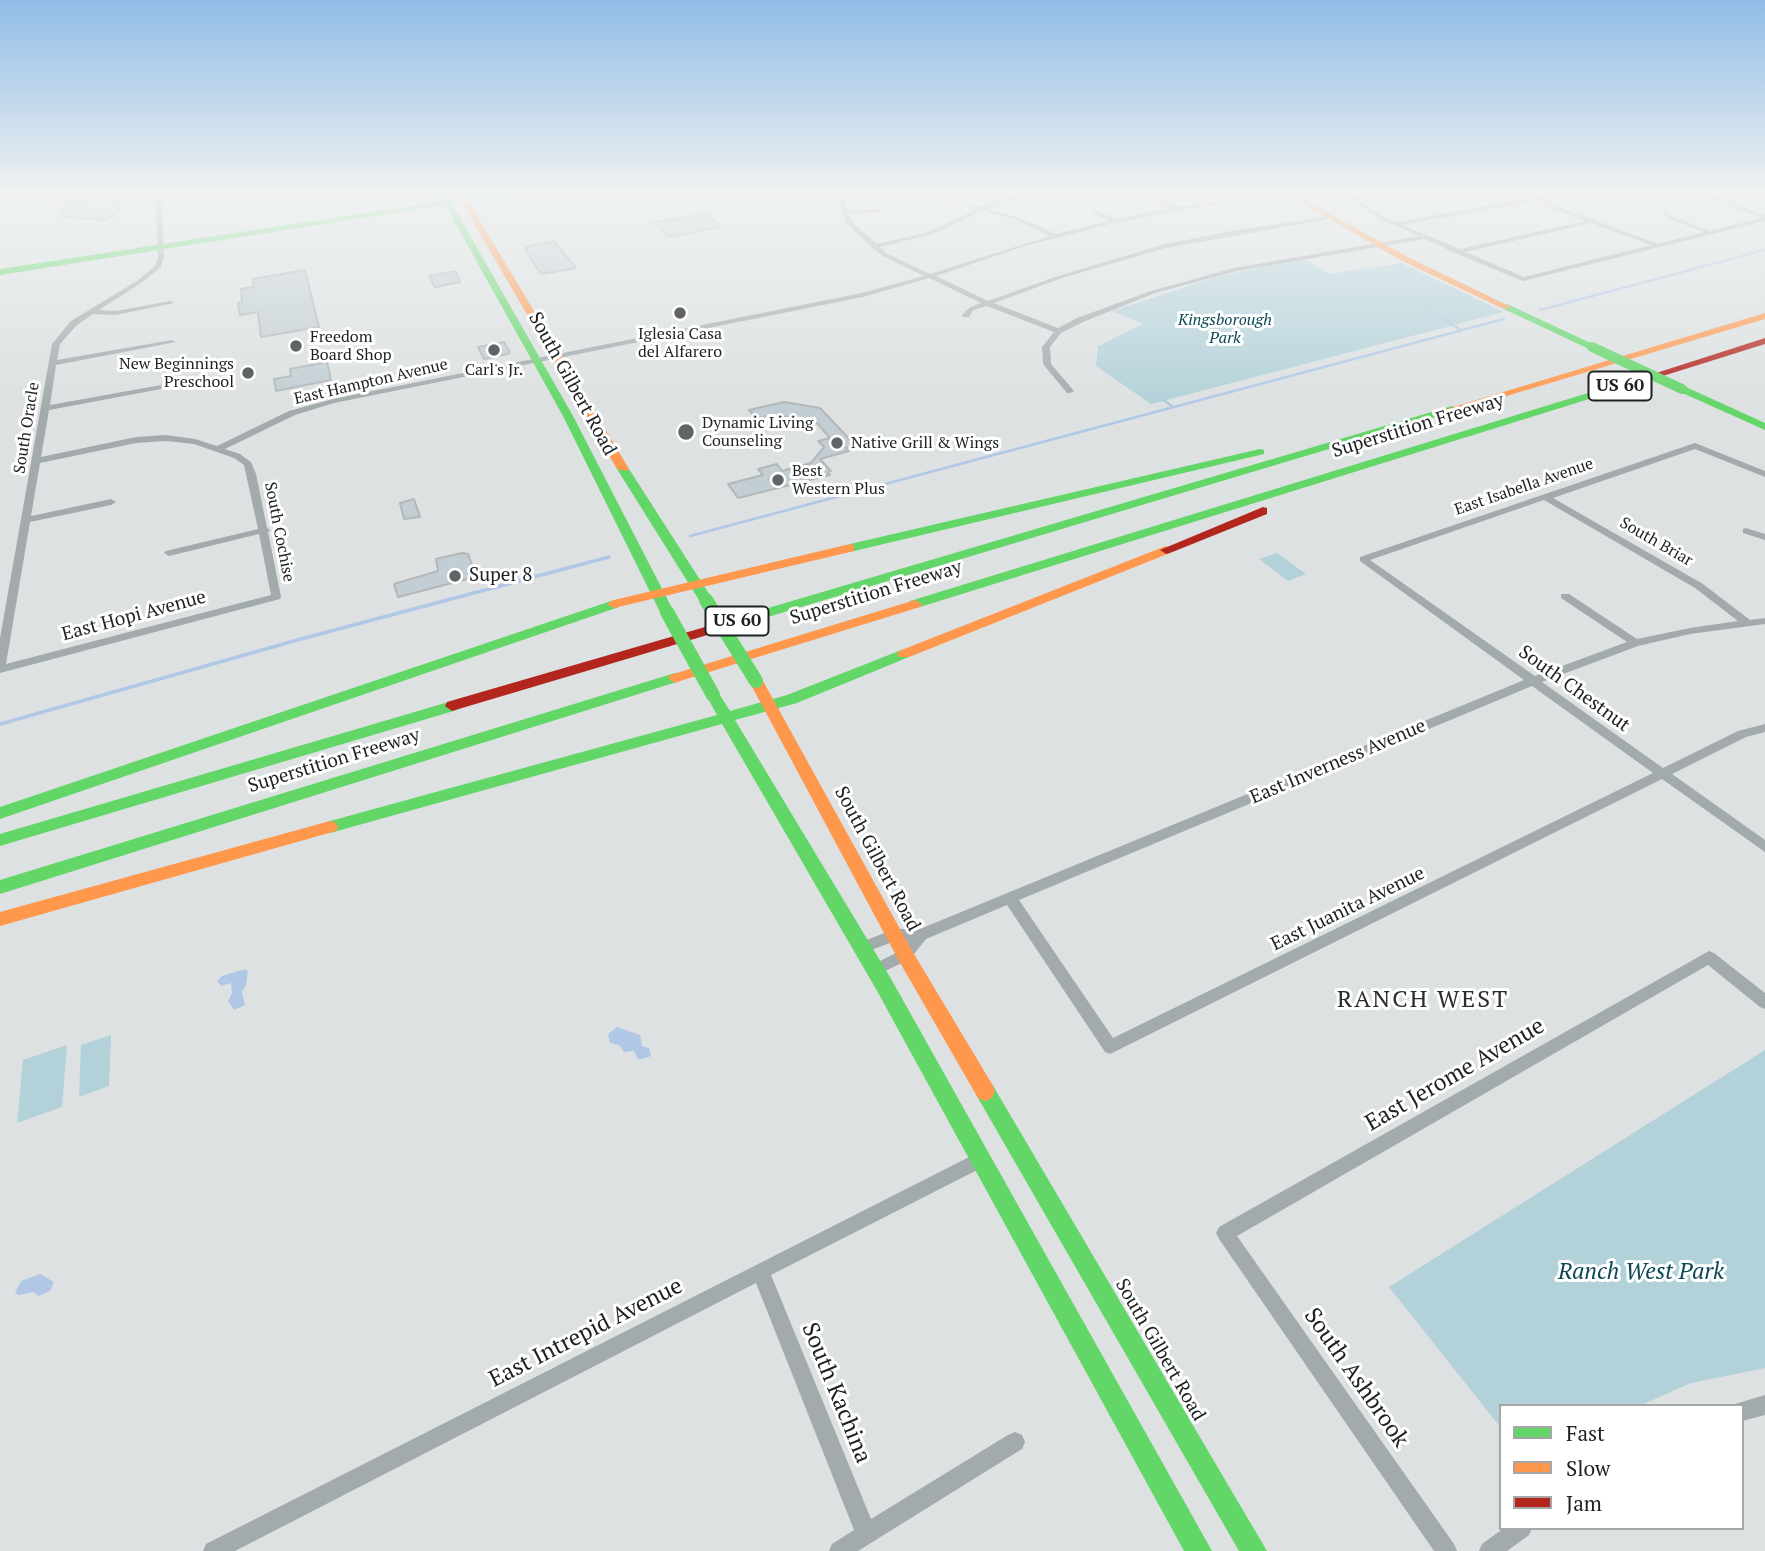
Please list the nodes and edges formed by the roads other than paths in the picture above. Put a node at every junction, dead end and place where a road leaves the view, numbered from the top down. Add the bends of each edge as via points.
1 (56, 263) edge
2 (158, 263) edge
3 (487, 263) edge
4 (495, 263) edge
5 (905, 263) edge
6 (969, 263) edge
7 (1100, 263) edge
8 (1263, 263) edge
9 (1417, 263) edge
10 (1485, 263) edge
11 (1587, 263) edge
12 (0, 272) edge
13 (929, 276) junction
14 (171, 303) dead end
15 (987, 303) junction
16 (92, 312) junction
17 (966, 315) dead end
18 (1765, 316) edge
19 (58, 323) dead end
20 (74, 323) junction
21 (1058, 331) junction
22 (1765, 341) edge
23 (172, 342) dead end
24 (554, 357) junction
25 (537, 360) junction
26 (52, 363) junction
27 (172, 385) dead end
28 (1070, 391) dead end
29 (1475, 402) junction
30 (45, 408) junction
31 (1765, 426) edge
32 (219, 449) junction
33 (1408, 451) junction
34 (36, 461) junction
35 (1765, 474) edge
36 (1545, 497) junction
37 (111, 502) dead end
38 (26, 520) junction
39 (265, 530) junction
40 (1746, 531) dead end
41 (1765, 537) edge
42 (169, 553) dead end
43 (1363, 559) joint
44 (696, 582) junction
45 (657, 592) junction
46 (1565, 596) dead end
47 (276, 597) joint
48 (5, 616) edge
49 (1765, 621) edge
50 (1746, 622) junction
51 (1635, 643) junction
52 (0, 669) edge
53 (1533, 681) junction
54 (770, 706) junction
55 (726, 719) junction
56 (1765, 728) edge
57 (1663, 775) junction
58 (0, 813) edge
59 (0, 840) edge
60 (1765, 847) edge
61 (0, 887) edge
62 (1010, 898) junction
63 (0, 919) edge
64 (895, 935) junction
65 (921, 935) junction
66 (861, 948) junction
67 (905, 955) junction
68 (1709, 957) joint
69 (875, 970) junction
70 (1765, 1002) edge
71 (981, 1159) junction
72 (1225, 1233) joint
73 (761, 1272) junction
74 (1765, 1405) edge
75 (1744, 1411) edge
76 (1015, 1443) dead end
77 (1519, 1530) edge
78 (866, 1533) junction
79 (213, 1551) edge
80 (839, 1551) edge
81 (1199, 1551) edge
82 (1254, 1551) edge
83 (1447, 1551) edge
84 (1489, 1551) edge

1 - 12 main road
2 - 16 street, South Oracle via 155,270
3 - 25 main road, South Gilbert Road
4 - 24 main road, South Gilbert Road
5 - 13 street
6 - 13 street, East Hampton Avenue
7 - 15 street
8 - 21 street via 1205,276 1102,310
9 - 31 main road, bridge
10 - 11 street via 1523,279
13 - 15 street
13 - 24 street, East Hampton Avenue via 863,295
14 - 16 street via 133,311
15 - 17 street
15 - 21 street
16 - 20 street, South Oracle
18 - 29 main road, Superstition Freeway / US 60
19 - 20 street
20 - 26 street, South Oracle via 55,344
21 - 28 street via 1046,347 1047,364
22 - 33 main road, Superstition Freeway / US 60
23 - 26 street
24 - 25 street, East Hampton Avenue
24 - 44 main road, South Gilbert Road
25 - 32 street, East Hampton Avenue via 314,406
25 - 45 main road, South Gilbert Road
26 - 30 street, South Oracle
27 - 30 street
29 - 44 main road
29 - 59 main road, Superstition Freeway / US 60
30 - 34 street, South Oracle
32 - 34 street via 156,439
32 - 39 street, South Cochise via 248,464
33 - 54 main road via 1371,473 1240,519
33 - 61 main road, Superstition Freeway / US 60
34 - 38 street, South Oracle
35 - 36 street, East Isabella Avenue via 1695,446
36 - 43 street, East Isabella Avenue
36 - 50 street, South Briar via 1699,586
37 - 38 street
38 - 48 street, South Oracle
39 - 42 street
39 - 47 street, South Cochise
40 - 41 street
43 - 53 street, South Chestnut
44 - 45 main road
44 - 54 main road, South Gilbert Road, bridge
45 - 55 main road, South Gilbert Road, bridge
45 - 58 main road
46 - 51 street
47 - 52 street, East Hopi Avenue
48 - 52 street, South Oracle
49 - 50 street, East Inverness Avenue
50 - 51 street, East Inverness Avenue
51 - 53 street, East Inverness Avenue
53 - 57 street, South Chestnut
53 - 62 street, East Inverness Avenue
54 - 55 main road
54 - 64 main road, South Gilbert Road
55 - 63 main road
55 - 66 main road, South Gilbert Road
56 - 57 street, East Juanita Avenue via 1742,734
57 - 60 street, South Chestnut
57 - 62 street, East Juanita Avenue via 1110,1047
62 - 65 street, East Inverness Avenue
64 - 65 street, East Inverness Avenue
64 - 66 street, East Inverness Avenue
64 - 67 main road, South Gilbert Road
65 - 67 street, East Inverness Avenue
66 - 69 main road, South Gilbert Road
67 - 69 street, East Inverness Avenue
67 - 82 main road, South Gilbert Road
68 - 70 street
68 - 72 street, East Jerome Avenue
69 - 71 main road, South Gilbert Road
71 - 73 street, East Intrepid Avenue
71 - 81 main road, South Gilbert Road
72 - 83 street, South Ashbrook
73 - 78 street, South Kachina
73 - 79 street, East Intrepid Avenue
74 - 75 street
76 - 78 street
77 - 84 street
78 - 80 street

